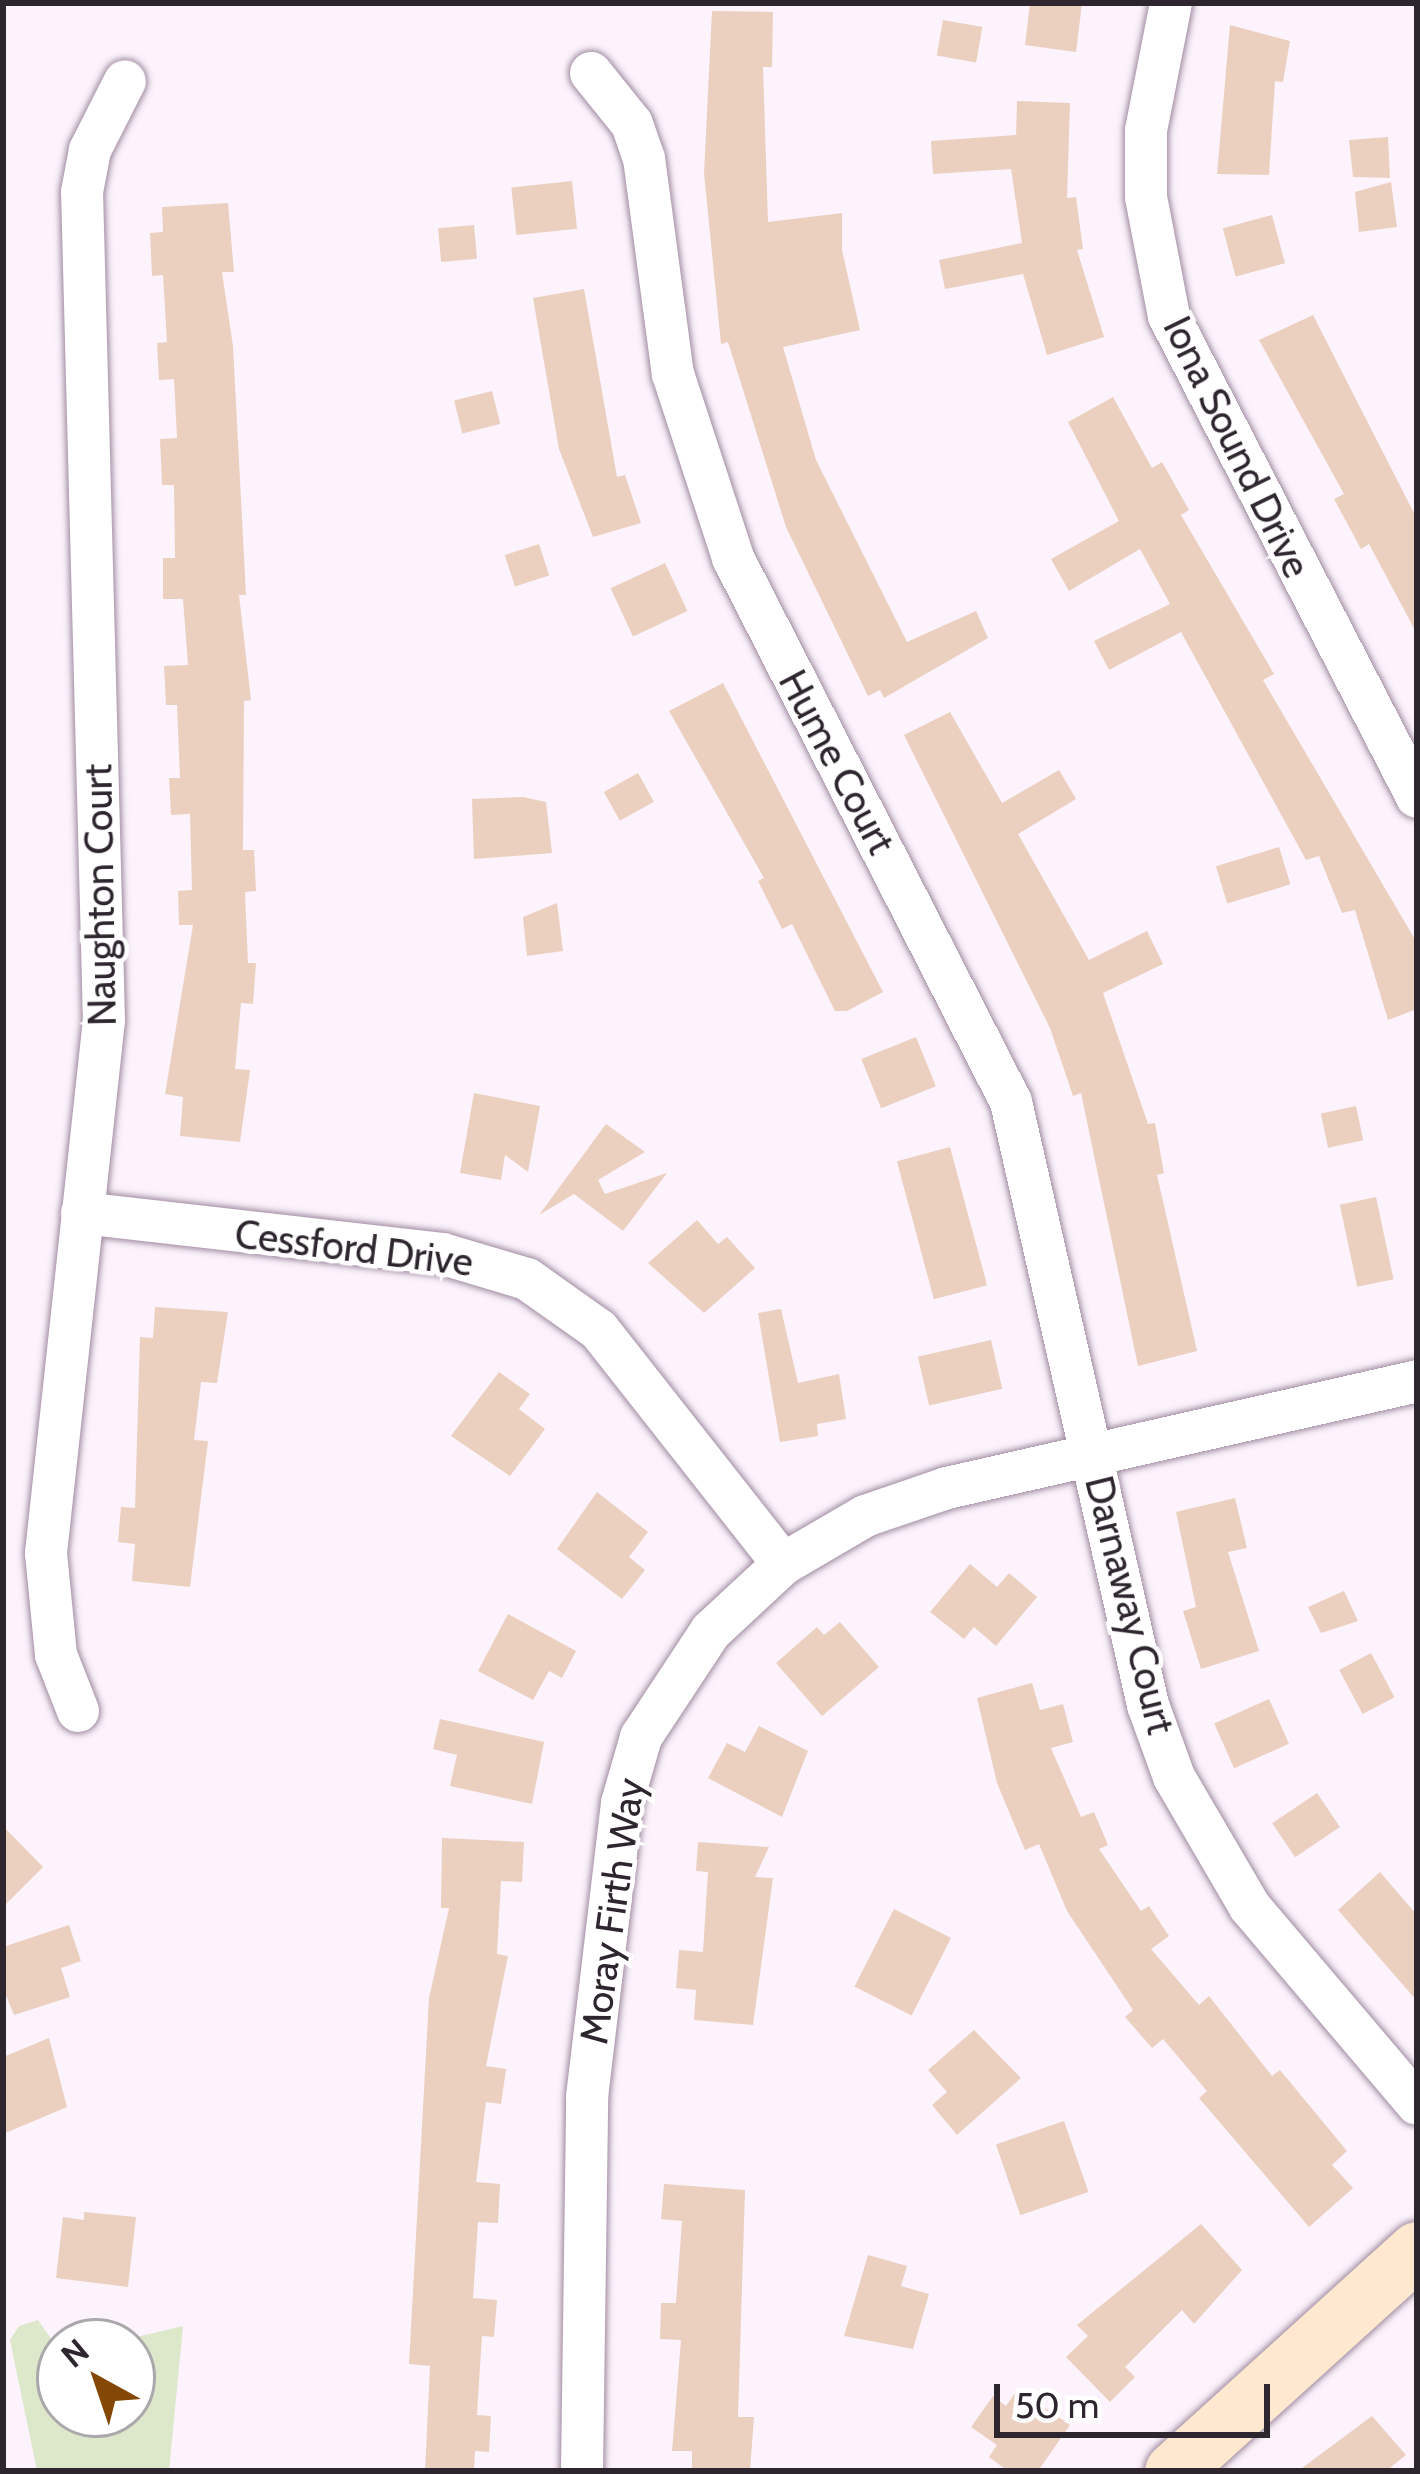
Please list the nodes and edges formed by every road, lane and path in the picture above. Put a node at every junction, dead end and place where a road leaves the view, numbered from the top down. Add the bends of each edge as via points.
1 (1171, 3) edge
2 (591, 73) dead end
3 (125, 81) dead end
4 (1417, 797) edge
5 (82, 1213) junction
6 (1417, 1381) edge
7 (1093, 1454) junction
8 (783, 1564) junction
9 (78, 1711) dead end
10 (1417, 2104) edge
11 (1417, 2250) edge
12 (583, 2471) edge
13 (1173, 2471) edge

1 - 4 street, Iona Sound Drive via 1146,130 1146,197 1169,316
2 - 7 street, Hume Court via 632,124 644,158 673,374 733,558 1011,1102
3 - 5 street, Naughton Court via 90,150 82,192 106,888 104,1020
5 - 8 street, Cessford Drive via 442,1254 527,1280 599,1330
5 - 9 street, Naughton Court via 46,1553 56,1655
6 - 7 street, Moray Firth Way
7 - 8 street, Moray Firth Way via 865,1516
7 - 10 street, Darnaway Court via 1148,1705 1174,1777 1250,1907
8 - 12 street, Moray Firth Way via 711,1631 673,1681 641,1737 622,1803 586,2097
11 - 13 street

